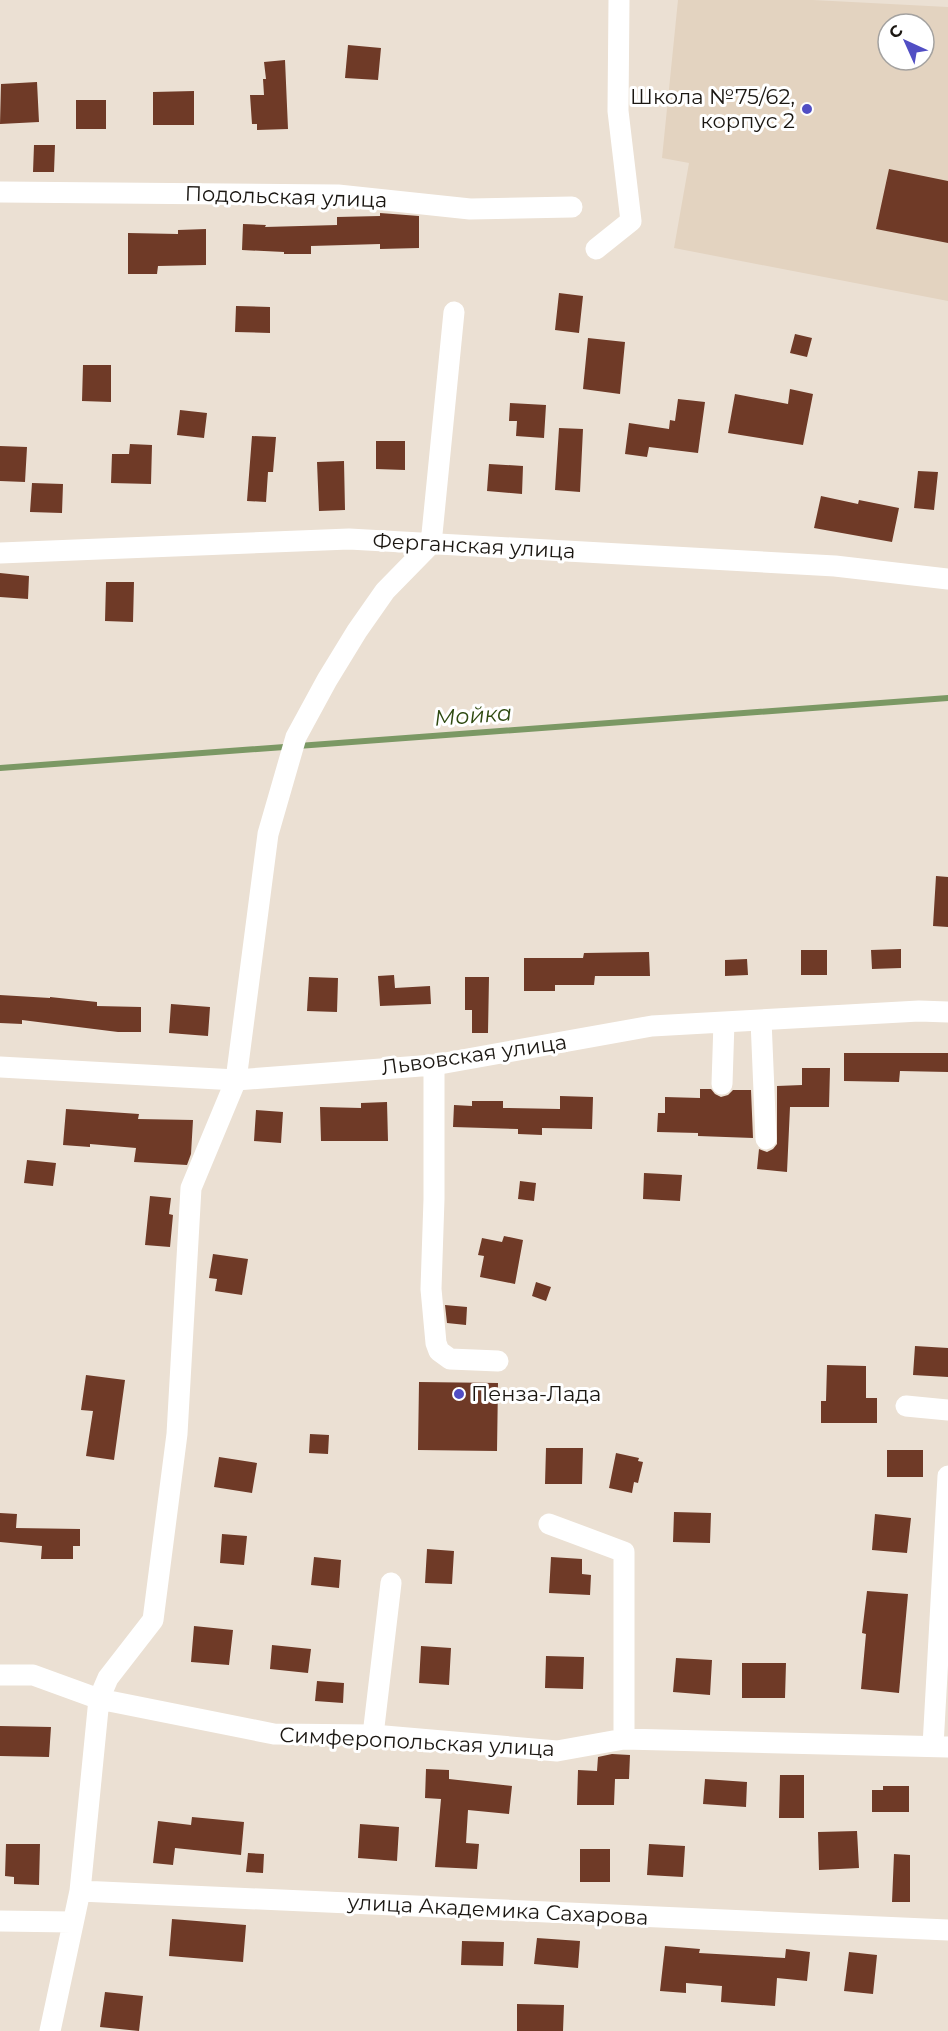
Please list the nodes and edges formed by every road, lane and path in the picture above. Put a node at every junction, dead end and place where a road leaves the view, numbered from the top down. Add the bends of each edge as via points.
1 (619, 0) edge
2 (0, 192) edge
3 (572, 207) dead end
4 (596, 249) dead end
5 (454, 312) dead end
6 (431, 544) junction
7 (0, 553) edge
8 (948, 579) edge
9 (948, 1012) edge
10 (761, 1020) junction
11 (724, 1022) junction
12 (434, 1065) junction
13 (0, 1067) edge
14 (236, 1080) junction
15 (722, 1084) dead end
16 (766, 1139) dead end
17 (498, 1361) dead end
18 (906, 1406) dead end
19 (948, 1410) edge
20 (948, 1476) edge
21 (549, 1524) dead end
22 (391, 1583) dead end
23 (0, 1675) edge
24 (99, 1699) junction
25 (373, 1735) junction
26 (624, 1739) junction
27 (940, 1746) edge
28 (80, 1891) junction
29 (0, 1921) edge
30 (72, 1922) junction
31 (948, 1930) edge
32 (50, 2031) edge

1 - 4 street via 618,111 631,221
2 - 3 street, Подольская улица via 339,195 470,209
5 - 6 street
6 - 7 street, Ферганская улица via 349,539
6 - 8 street, Ферганская улица via 835,566
6 - 14 street via 385,591 357,631 296,738 268,834
9 - 10 street, Львовская улица
10 - 11 street, Львовская улица
10 - 16 street
11 - 12 street, Львовская улица via 652,1026
11 - 15 street
12 - 14 street, Львовская улица
12 - 17 street via 431,1289 436,1343 439,1351 450,1359
13 - 14 street, Львовская улица
14 - 24 street via 191,1188 177,1434 153,1620 108,1678
18 - 19 street
20 - 27 street
21 - 26 street via 624,1552
22 - 25 street
23 - 24 street, Симферопольская улица via 33,1675
24 - 25 street, Симферопольская улица via 274,1734
24 - 28 street
25 - 26 street, Симферопольская улица via 557,1751
26 - 27 street, Симферопольская улица
28 - 30 street
28 - 31 street, улица Академика Сахарова
29 - 30 street
30 - 32 street

